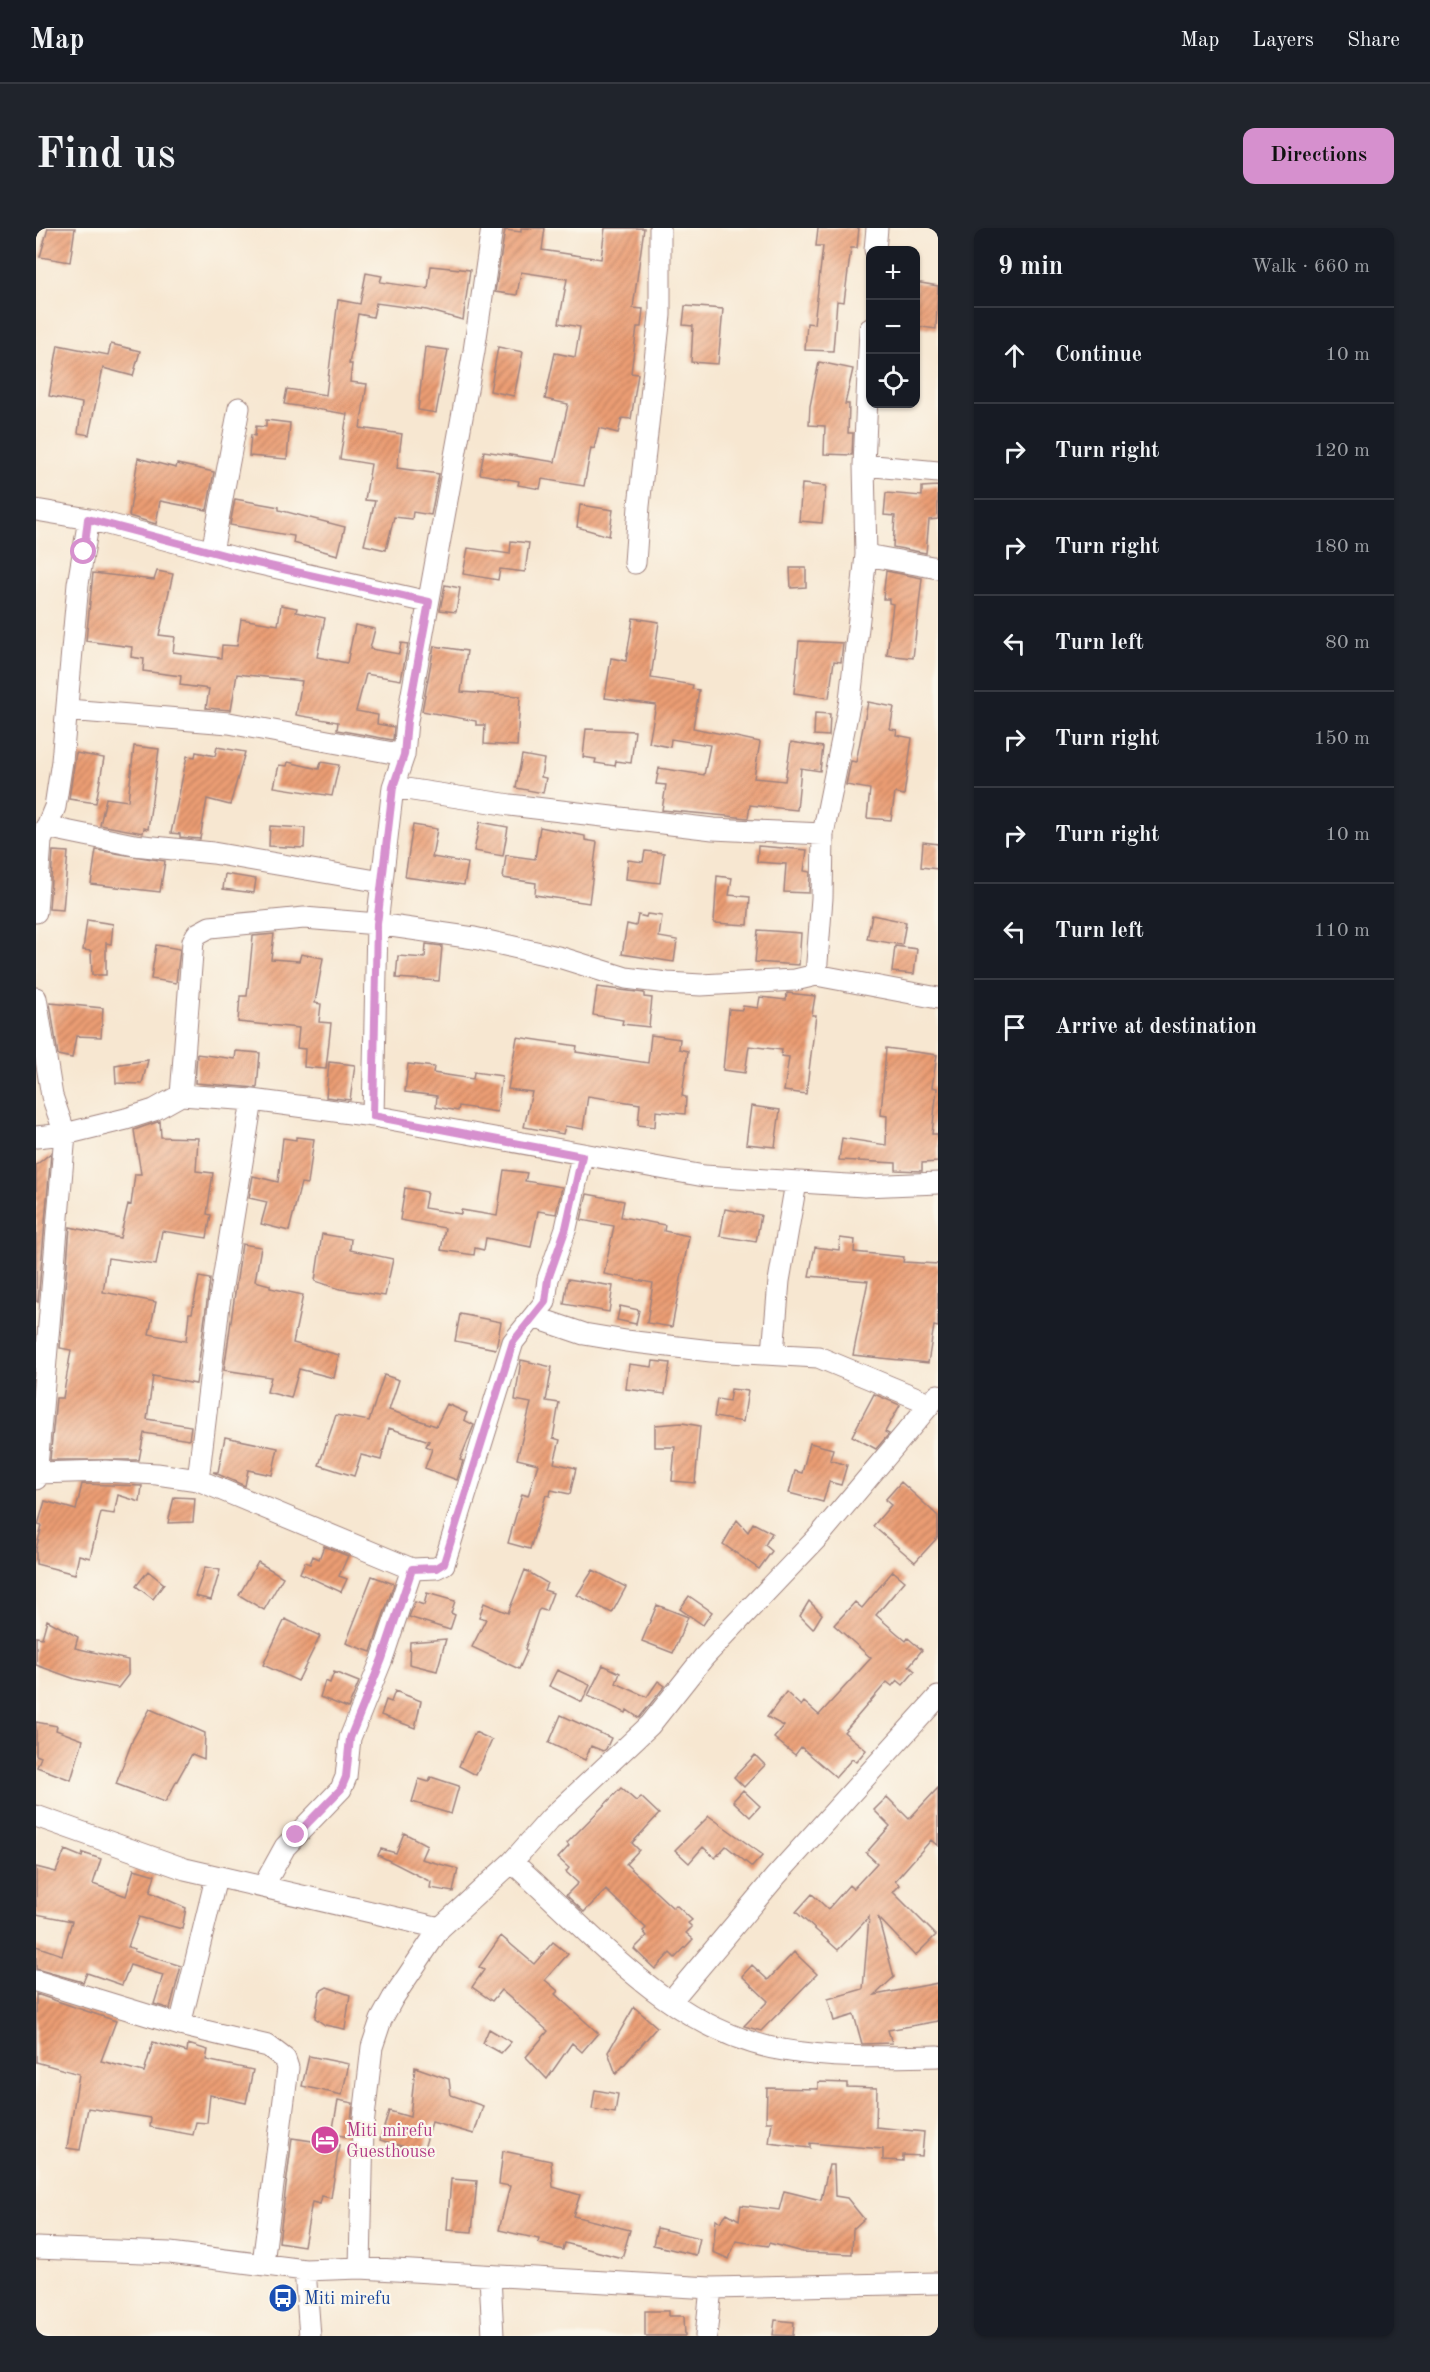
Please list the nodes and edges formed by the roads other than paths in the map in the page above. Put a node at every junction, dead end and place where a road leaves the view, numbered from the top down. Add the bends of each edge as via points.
1 (492, 228) edge
2 (660, 228) edge
3 (877, 228) edge
4 (875, 246) edge
5 (869, 354) edge
6 (239, 408) dead end
7 (864, 465) junction
8 (938, 472) edge
9 (36, 510) edge
10 (88, 519) junction
11 (212, 552) junction
12 (866, 555) junction
13 (635, 563) dead end
14 (938, 568) edge
15 (429, 602) junction
16 (68, 710) junction
17 (404, 755) junction
18 (393, 787) junction
19 (46, 827) junction
20 (823, 834) junction
21 (382, 882) junction
22 (36, 912) edge
23 (377, 924) junction
24 (816, 975) junction
25 (36, 998) edge
26 (938, 998) edge
27 (181, 1095) junction
28 (252, 1100) junction
29 (373, 1116) junction
30 (65, 1134) junction
31 (36, 1137) edge
32 (582, 1156) junction
33 (796, 1183) junction
34 (938, 1183) edge
35 (534, 1317) junction
36 (773, 1353) junction
37 (932, 1408) edge
38 (37, 1476) edge
39 (198, 1480) junction
40 (412, 1569) junction
41 (938, 1697) edge
42 (36, 1816) edge
43 (512, 1862) junction
44 (216, 1878) junction
45 (263, 1887) junction
46 (440, 1928) junction
47 (36, 1982) edge
48 (671, 2001) junction
49 (180, 2025) junction
50 (938, 2056) edge
51 (36, 2248) edge
52 (263, 2263) junction
53 (360, 2268) junction
54 (305, 2270) junction
55 (490, 2276) junction
56 (938, 2283) edge
57 (711, 2288) junction
58 (310, 2336) edge
59 (493, 2336) edge
60 (706, 2336) edge

1 - 15 street
2 - 13 street via 660,315
3 - 4 street
5 - 7 street
6 - 11 street
7 - 8 street
7 - 12 street
9 - 10 street
10 - 11 street
10 - 16 street via 78,584
11 - 15 street
12 - 14 street
12 - 20 street via 850,700
15 - 17 street
16 - 17 street via 229,723
16 - 19 street via 55,807
17 - 18 street
18 - 20 street via 713,829
18 - 21 street
19 - 21 street via 134,845 213,853
19 - 22 street via 39,856
20 - 24 street
21 - 23 street
23 - 24 street via 520,947 626,978 667,983 712,985
23 - 27 street via 279,919 210,927 197,934 190,951
23 - 29 street
24 - 26 street
25 - 30 street via 52,1096
27 - 28 street
27 - 30 street via 135,1116
28 - 29 street
28 - 39 street via 219,1305
29 - 32 street
30 - 31 street
30 - 38 street
32 - 33 street via 704,1176
32 - 35 street via 545,1302
33 - 34 street
33 - 36 street via 779,1281
35 - 36 street via 584,1334 615,1339 711,1351
35 - 40 street via 516,1336 507,1358 444,1563 436,1568
36 - 37 street via 818,1357
37 - 43 street via 819,1536 704,1657 650,1725 550,1819
38 - 39 street via 105,1471
39 - 40 street
40 - 45 street via 350,1738 341,1789 285,1847
41 - 48 street via 776,1876
42 - 44 street
43 - 46 street
43 - 48 street via 598,1943
44 - 45 street
44 - 49 street
45 - 46 street
46 - 53 street via 393,1998 372,2047 363,2126
47 - 49 street
48 - 50 street via 709,2026 781,2050 840,2056
49 - 52 street via 268,2046 285,2059 288,2068
51 - 52 street via 170,2253
52 - 54 street
53 - 54 street
53 - 55 street
54 - 58 street
55 - 57 street
55 - 59 street
56 - 57 street
57 - 60 street

